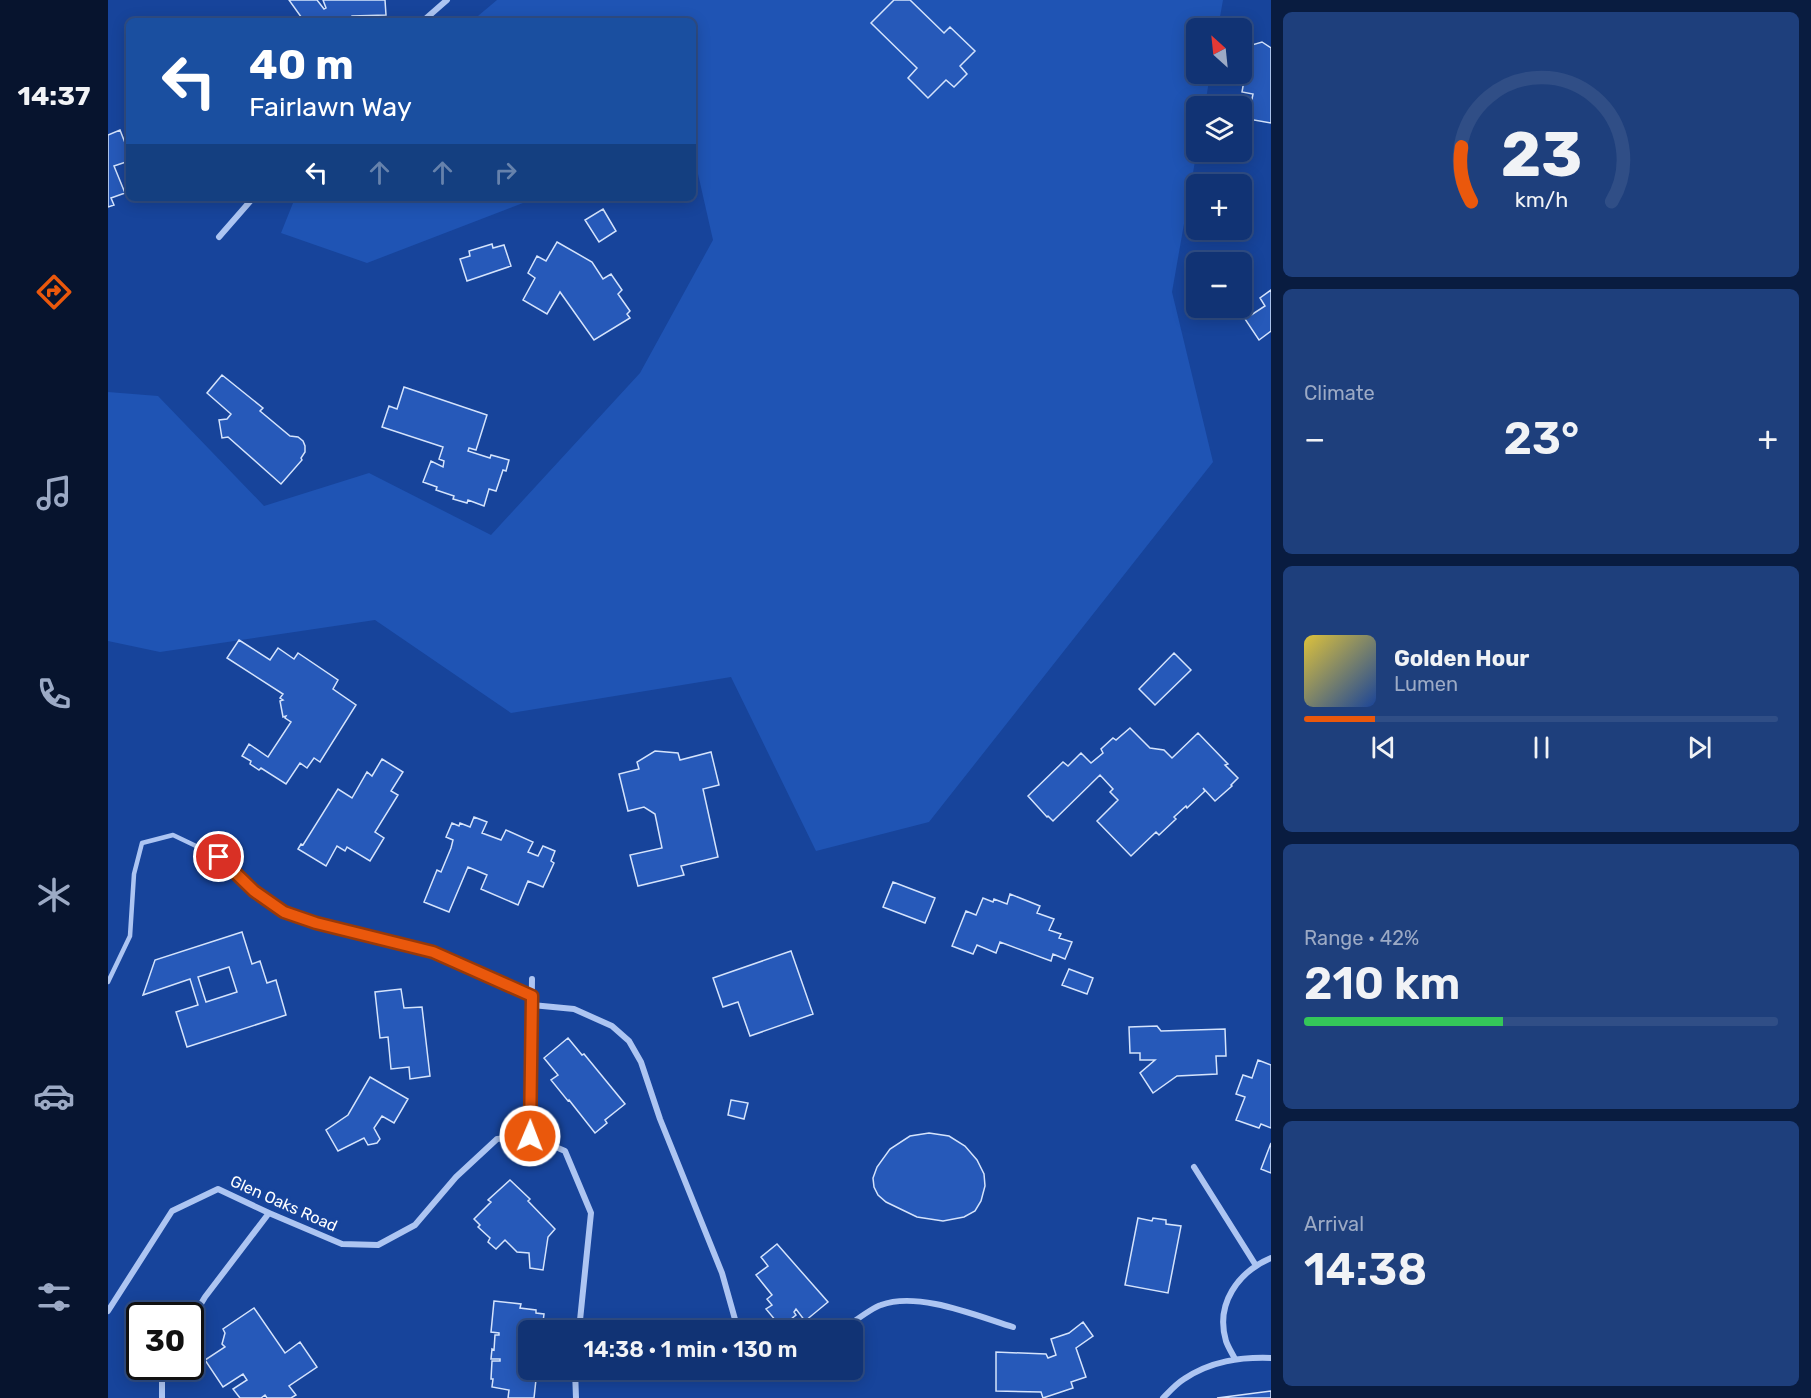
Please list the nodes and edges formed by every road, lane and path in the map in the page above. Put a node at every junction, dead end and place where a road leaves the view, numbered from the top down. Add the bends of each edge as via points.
1 (447, 0) edge
2 (426, 18) edge
3 (250, 201) edge
4 (219, 237) dead end
5 (532, 979) dead end
6 (108, 982) edge
7 (532, 996) junction
8 (532, 1005) junction
9 (530, 1136) junction
10 (1194, 1167) dead end
11 (269, 1214) junction
12 (1271, 1258) edge
13 (1255, 1264) junction
14 (203, 1302) edge
15 (108, 1311) edge
16 (580, 1320) edge
17 (735, 1320) edge
18 (858, 1320) edge
19 (1013, 1327) dead end
20 (1271, 1358) edge
21 (1235, 1359) junction
22 (162, 1380) edge
23 (575, 1380) edge
24 (162, 1398) edge
25 (576, 1398) edge
26 (1163, 1398) edge

1 - 2 street
3 - 4 street
5 - 7 street
6 - 7 lane via 130,936 134,874 142,843 173,835 219,857 254,891 284,912 433,952
7 - 8 street
8 - 9 street
8 - 17 street via 574,1009 612,1026 629,1041 641,1062 722,1273
9 - 11 street, Glen Oaks Road via 497,1139 456,1177 415,1225 378,1245 342,1244
9 - 16 street, Glen Oaks Road via 565,1151 591,1213
10 - 13 street
11 - 14 street
11 - 15 street, Glen Oaks Road via 218,1189 172,1211
12 - 13 street
13 - 21 street via 1238,1280 1227,1299 1226,1341
18 - 19 street via 881,1305 908,1300 945,1306
20 - 21 street
21 - 26 street via 1208,1366 1183,1379
22 - 24 street
23 - 25 street

